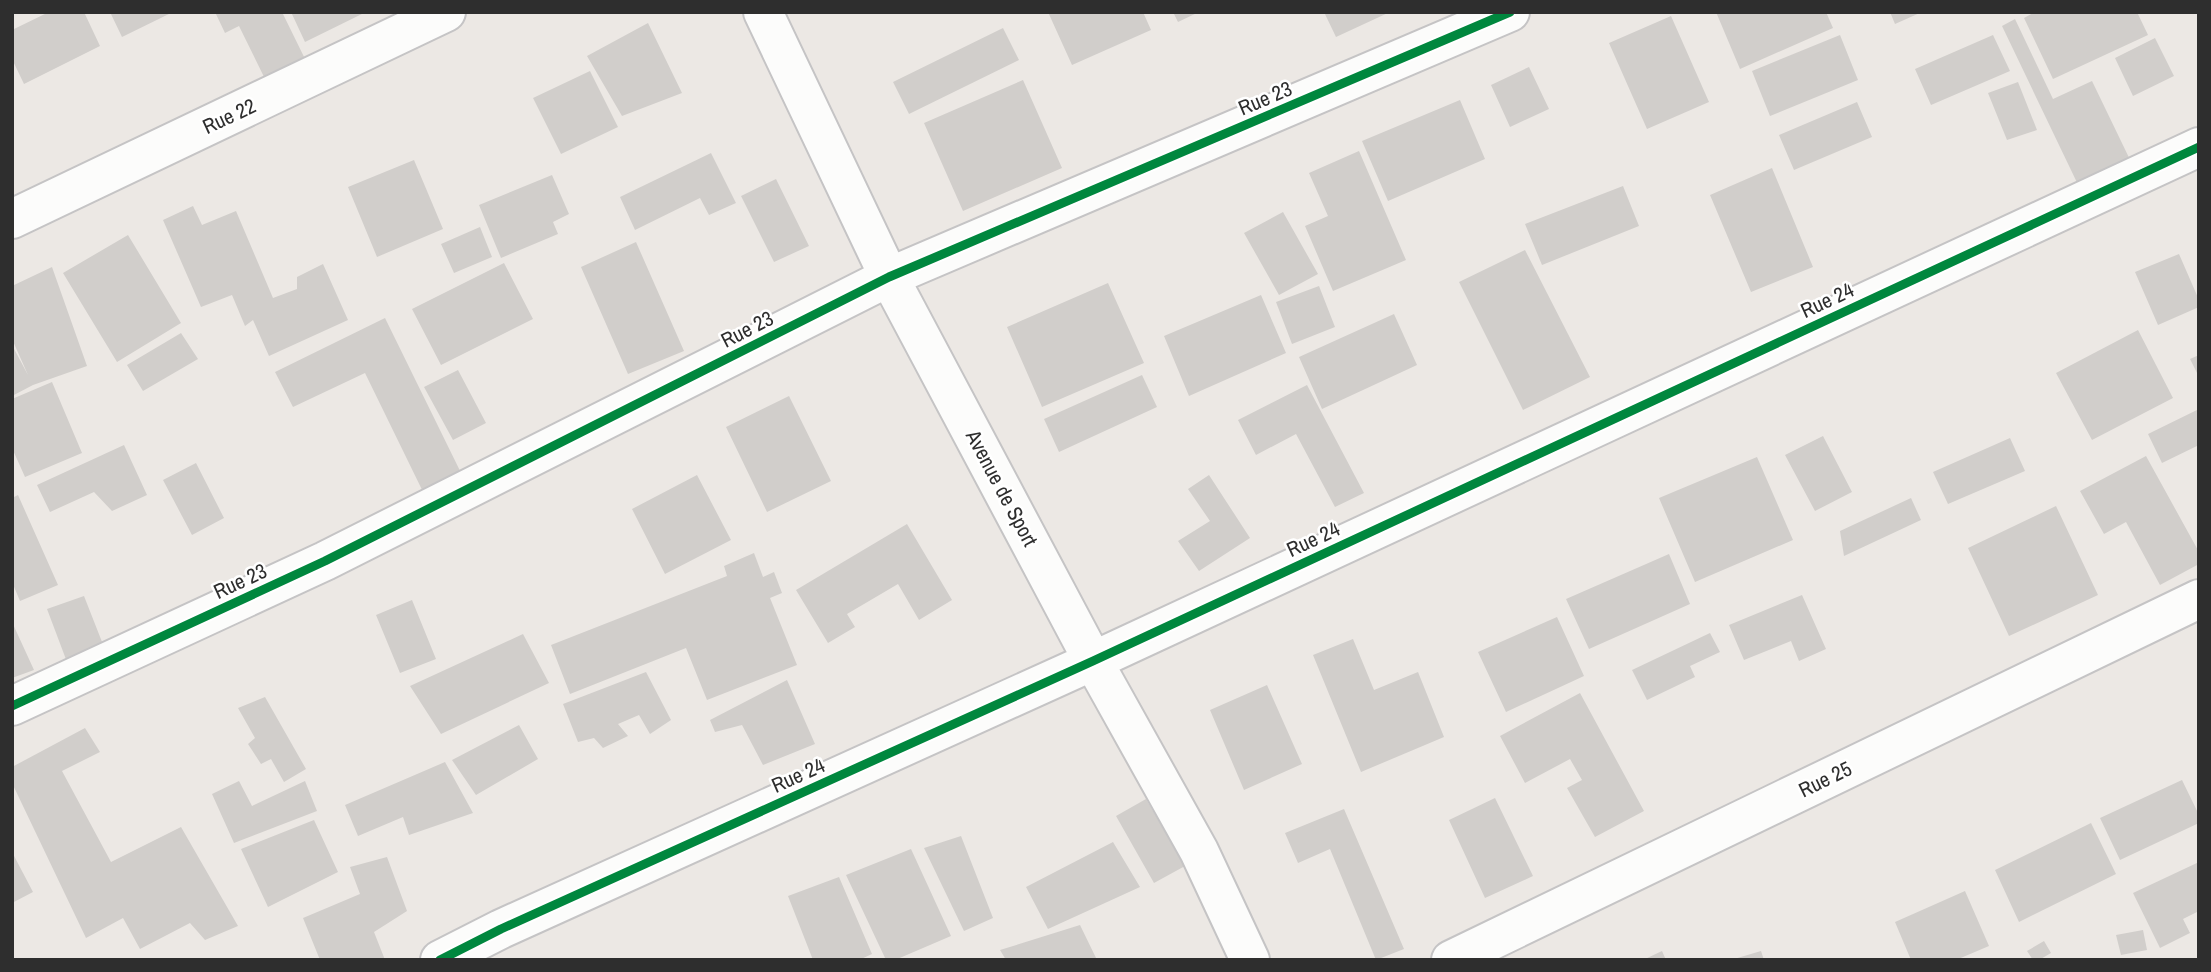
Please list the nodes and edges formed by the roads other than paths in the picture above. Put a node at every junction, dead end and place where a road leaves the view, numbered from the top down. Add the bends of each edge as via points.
1 (446, 12) edge
2 (763, 12) edge
3 (1510, 12) edge
4 (2199, 147) edge
5 (12, 219) edge
6 (889, 277) junction
7 (2199, 599) edge
8 (1093, 661) junction
9 (12, 706) edge
10 (440, 960) edge
11 (1250, 960) edge
12 (1451, 960) edge

1 - 5 street, Rue 22
2 - 6 street, Avenue de Sport
3 - 6 street, Rue 23
4 - 8 street, Rue 24
6 - 8 street, Avenue de Sport
6 - 9 street, Rue 23 via 325,561
7 - 12 street, Rue 25
8 - 10 street, Rue 24
8 - 11 street, Avenue de Sport via 1199,851

